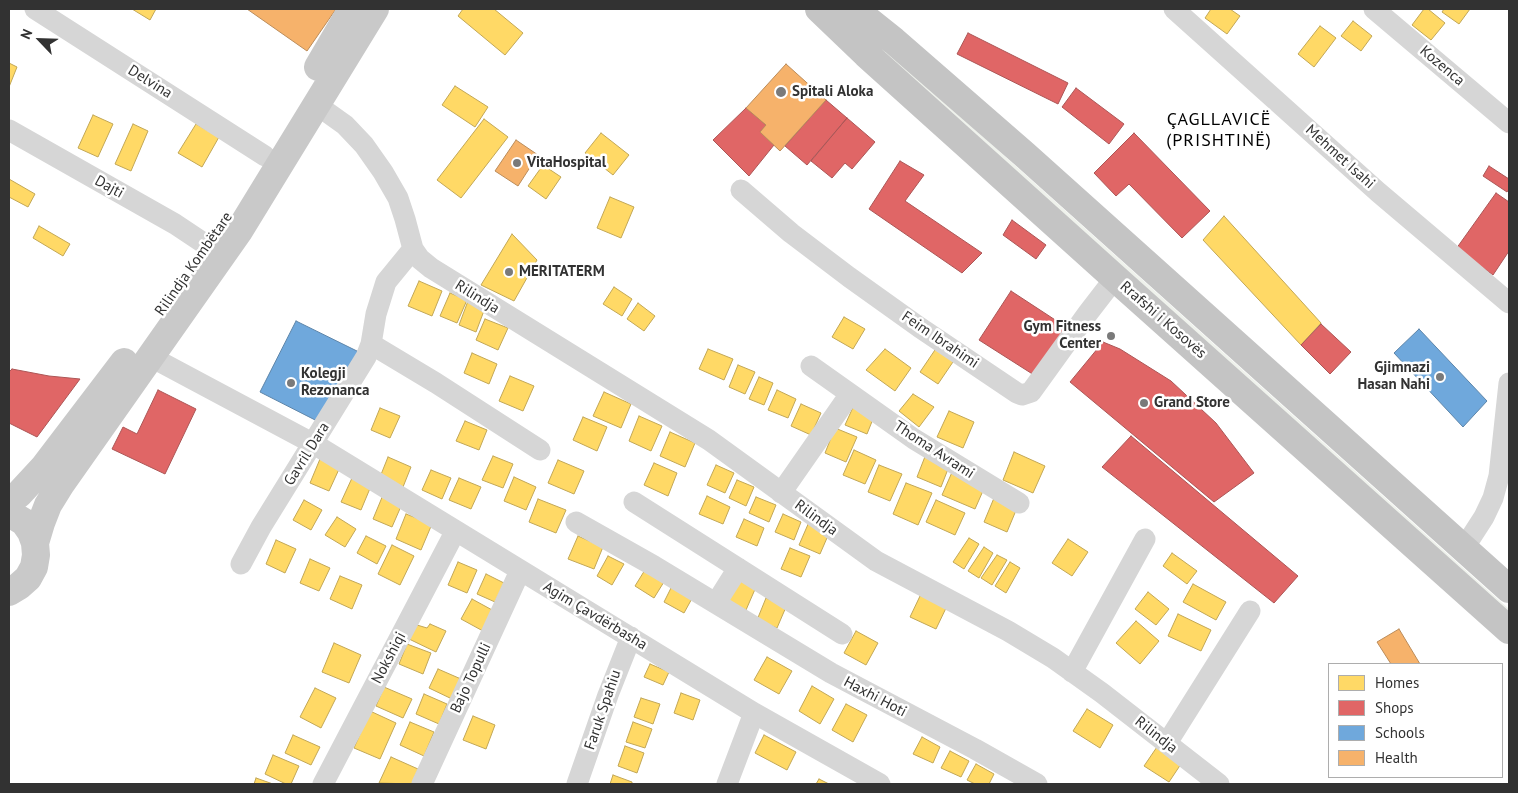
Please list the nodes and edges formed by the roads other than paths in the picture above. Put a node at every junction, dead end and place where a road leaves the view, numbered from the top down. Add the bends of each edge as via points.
1 (35, 9) edge
2 (352, 9) edge
3 (375, 9) edge
4 (801, 9) edge
5 (819, 9) edge
6 (854, 9) edge
7 (867, 9) edge
8 (1174, 9) edge
9 (1374, 9) edge
10 (894, 41) junction
11 (866, 54) junction
12 (317, 105) junction
13 (1509, 123) edge
14 (9, 130) edge
15 (265, 156) junction
16 (741, 190) dead end
17 (208, 246) junction
18 (413, 250) junction
19 (1115, 278) junction
20 (1509, 304) edge
21 (371, 344) junction
22 (150, 357) junction
23 (811, 366) dead end
24 (1509, 383) edge
25 (850, 394) junction
26 (314, 444) junction
27 (540, 450) dead end
28 (782, 493) junction
29 (9, 501) edge
30 (634, 502) dead end
31 (1019, 503) dead end
32 (9, 513) edge
33 (576, 522) dead end
34 (455, 532) junction
35 (1145, 538) dead end
36 (35, 543) junction
37 (1464, 548) junction
38 (241, 564) dead end
39 (738, 568) junction
40 (520, 571) junction
41 (1509, 590) edge
42 (9, 592) edge
43 (716, 603) junction
44 (1250, 611) dead end
45 (1509, 630) edge
46 (842, 634) dead end
47 (631, 637) junction
48 (1072, 672) junction
49 (754, 713) junction
50 (1166, 743) junction
51 (867, 781) edge
52 (323, 784) edge
53 (422, 784) edge
54 (577, 784) edge
55 (726, 784) edge
56 (1037, 784) edge
57 (1219, 784) edge

1 - 15 street, Delvina
2 - 15 main road, Rilindja Kombëtare
3 - 12 main road, Rilindja Kombëtare
4 - 11 highway via 828,32
5 - 11 highway, Rrafshi i Kosovës
6 - 10 highway, Rrafshi i Kosovës
7 - 10 highway
8 - 20 street, Mehmet Isahi via 1378,192
9 - 13 street, Kozenca
10 - 37 highway, Rrafshi i Kosovës
11 - 19 highway, Rrafshi i Kosovës
12 - 18 street via 364,145 383,172 398,198
12 - 22 main road, Rilindja Kombëtare via 239,231
14 - 17 street, Dajti via 176,224
15 - 17 main road, Rilindja Kombëtare
16 - 19 street, Feim Ibrahimi via 849,277 1022,395 1031,392
17 - 29 main road, Rilindja Kombëtare via 44,467
18 - 21 street, Gavril Dara via 386,282
18 - 28 street, Rilindja via 431,268 709,440
19 - 45 highway, Rrafshi i Kosovës
21 - 26 street, Gavril Dara
21 - 27 street
22 - 26 street, Agim Çavdërbasha
22 - 36 main road, Rilindja Kombëtare via 48,505
23 - 25 street, Thoma Avrami
24 - 37 street via 1497,484 1484,517
25 - 28 street
25 - 31 street, Thoma Avrami via 914,439
26 - 34 street, Agim Çavdërbasha
26 - 38 street, Gavril Dara via 261,526
28 - 48 street, Rilindja via 876,561 1008,631
30 - 39 street
32 - 36 main road via 24,522
33 - 43 street, Haxhi Hoti
34 - 40 street, Agim Çavdërbasha
34 - 52 street, Nokshiqi
35 - 48 street
36 - 42 main road, Rilindja Kombëtare via 34,567 28,578
37 - 41 highway, Rrafshi i Kosovës
39 - 43 street
39 - 46 street
40 - 47 street, Agim Çavdërbasha
40 - 53 street, Bajo Topulli
43 - 56 street, Haxhi Hoti via 831,673
44 - 50 street
47 - 49 street, Agim Çavdërbasha
47 - 54 street, Faruk Spahiu
48 - 50 street, Rilindja
49 - 51 street, Agim Çavdërbasha
49 - 55 street
50 - 57 street, Rilindja

